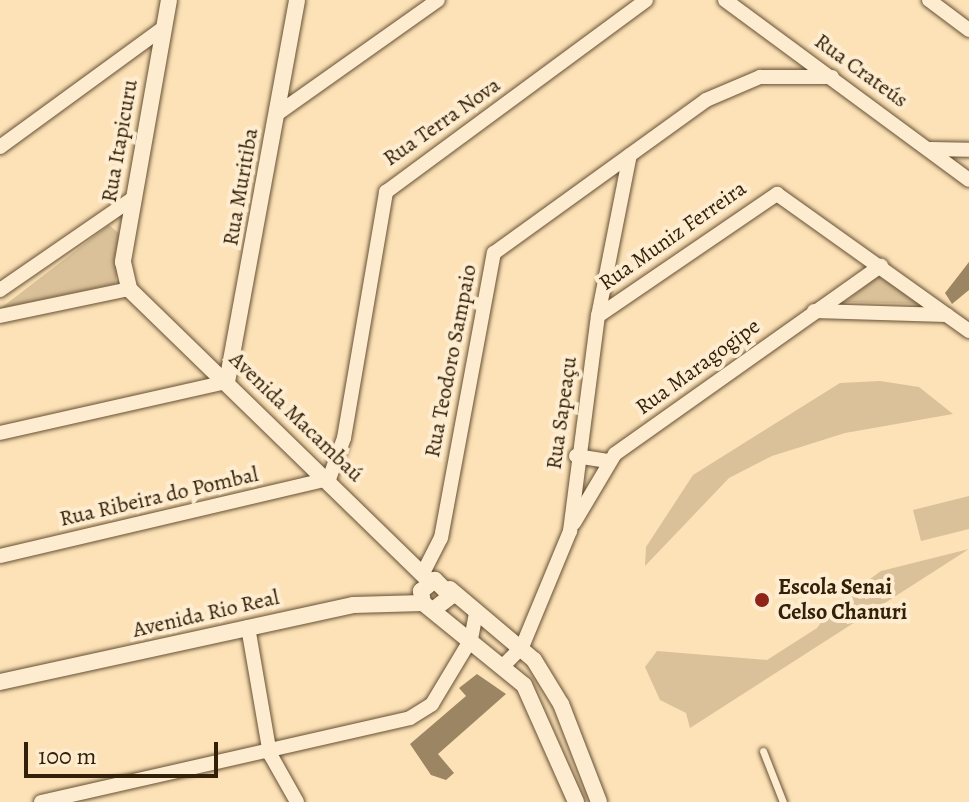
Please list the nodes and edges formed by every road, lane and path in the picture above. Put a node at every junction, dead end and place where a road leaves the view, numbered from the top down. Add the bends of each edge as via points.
1 (169, 0) edge
2 (297, 0) edge
3 (415, 0) edge
4 (438, 0) edge
5 (646, 0) edge
6 (725, 0) edge
7 (936, 1) edge
8 (408, 21) junction
9 (162, 29) junction
10 (969, 30) edge
11 (799, 52) junction
12 (779, 75) junction
13 (832, 77) junction
14 (277, 114) junction
15 (0, 147) edge
16 (929, 149) junction
17 (968, 150) edge
18 (630, 155) junction
19 (969, 179) edge
20 (132, 199) junction
21 (881, 266) junction
22 (129, 289) junction
23 (0, 290) edge
24 (813, 311) junction
25 (947, 315) junction
26 (0, 316) edge
27 (598, 316) junction
28 (969, 331) edge
29 (227, 382) junction
30 (0, 433) edge
31 (576, 456) junction
32 (608, 461) junction
33 (329, 479) junction
34 (570, 531) junction
35 (0, 556) edge
36 (426, 576) junction
37 (450, 589) junction
38 (428, 606) junction
39 (476, 613) junction
40 (248, 627) junction
41 (471, 639) junction
42 (522, 647) junction
43 (505, 664) junction
44 (0, 682) edge
45 (763, 751) dead end
46 (270, 754) junction
47 (41, 802) edge
48 (297, 802) edge
49 (576, 802) edge
50 (599, 802) edge
51 (783, 802) edge

1 - 9 street, Rua Itapicuru
2 - 14 street, Rua Muritiba
3 - 8 street
4 - 8 street
5 - 33 street, Rua Terra Nova via 393,182 382,205 344,438
6 - 11 street, Rua Crateús
7 - 10 street
8 - 14 street
9 - 15 street
9 - 20 street, Rua Itapicuru
11 - 12 street
11 - 13 street, Rua Crateús
12 - 13 street, Rua Teodoro Sampaio
12 - 18 street, Rua Teodoro Sampaio via 706,100
13 - 16 street, Rua Crateús
14 - 29 street, Rua Muritiba
16 - 17 street
16 - 19 street, Rua Crateús
17 - 19 street, Rua Crateús
18 - 27 street, Rua Sapeaçu
18 - 36 street, Rua Teodoro Sampaio via 494,253 441,538
20 - 22 street, Rua Itapicuru via 123,262
20 - 23 street
21 - 24 street, Rua Maragogipe
21 - 25 street, Rua Muniz Ferreira
21 - 27 street, Rua Muniz Ferreira via 777,194
22 - 26 street
22 - 29 street, Avenida Macambaú
24 - 25 street
24 - 32 street, Rua Maragogipe
25 - 28 street, Rua Muniz Ferreira
27 - 31 street, Rua Sapeaçu
29 - 30 street
29 - 33 street, Avenida Macambaú
31 - 32 street
31 - 34 street, Rua Sapeaçu
32 - 34 street, Rua Maragogipe
33 - 35 street, Rua Ribeira do Pombal
33 - 36 street, Avenida Macambaú
34 - 42 street, Rua Sapeaçu
36 - 37 street
36 - 38 street
37 - 38 street via 445,606
37 - 39 street
38 - 40 street, Avenida Rio Real via 353,605
38 - 41 street
39 - 41 street
39 - 42 street
40 - 44 street, Avenida Rio Real
40 - 46 street
41 - 43 street
41 - 46 street via 423,712
42 - 43 street, Rua Sapeaçu
42 - 50 street via 561,704
43 - 49 street via 546,722
45 - 51 lane
46 - 47 street
46 - 48 street

